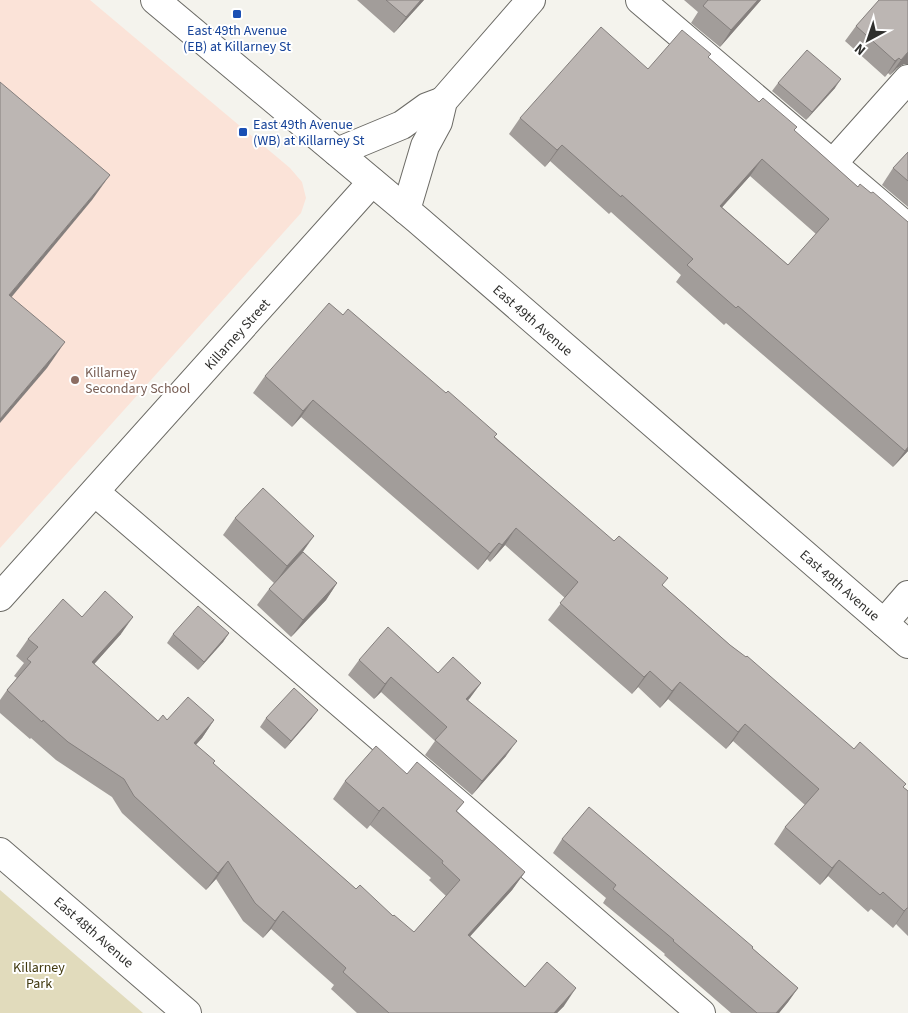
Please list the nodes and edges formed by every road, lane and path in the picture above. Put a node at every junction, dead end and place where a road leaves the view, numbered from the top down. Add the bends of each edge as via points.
1 (155, 0) edge
2 (531, 0) edge
3 (640, 0) edge
4 (908, 79) edge
5 (443, 101) junction
6 (337, 152) junction
7 (833, 163) junction
8 (372, 182) junction
9 (406, 210) junction
10 (908, 228) edge
11 (95, 492) junction
12 (908, 595) edge
13 (0, 597) edge
14 (884, 623) junction
15 (908, 644) edge
16 (0, 852) edge
17 (187, 1013) edge
18 (701, 1013) edge

1 - 6 street, East 49th Avenue
2 - 5 street
3 - 7 street
4 - 7 street
5 - 6 street via 427,107 402,125
5 - 9 street via 438,122 425,146
6 - 8 street, East 49th Avenue
7 - 10 street
8 - 9 street, East 49th Avenue
8 - 11 street, Killarney Street
9 - 14 street, East 49th Avenue
11 - 13 street, Killarney Street
11 - 18 street
12 - 14 street
14 - 15 street, East 49th Avenue
16 - 17 street, East 48th Avenue

